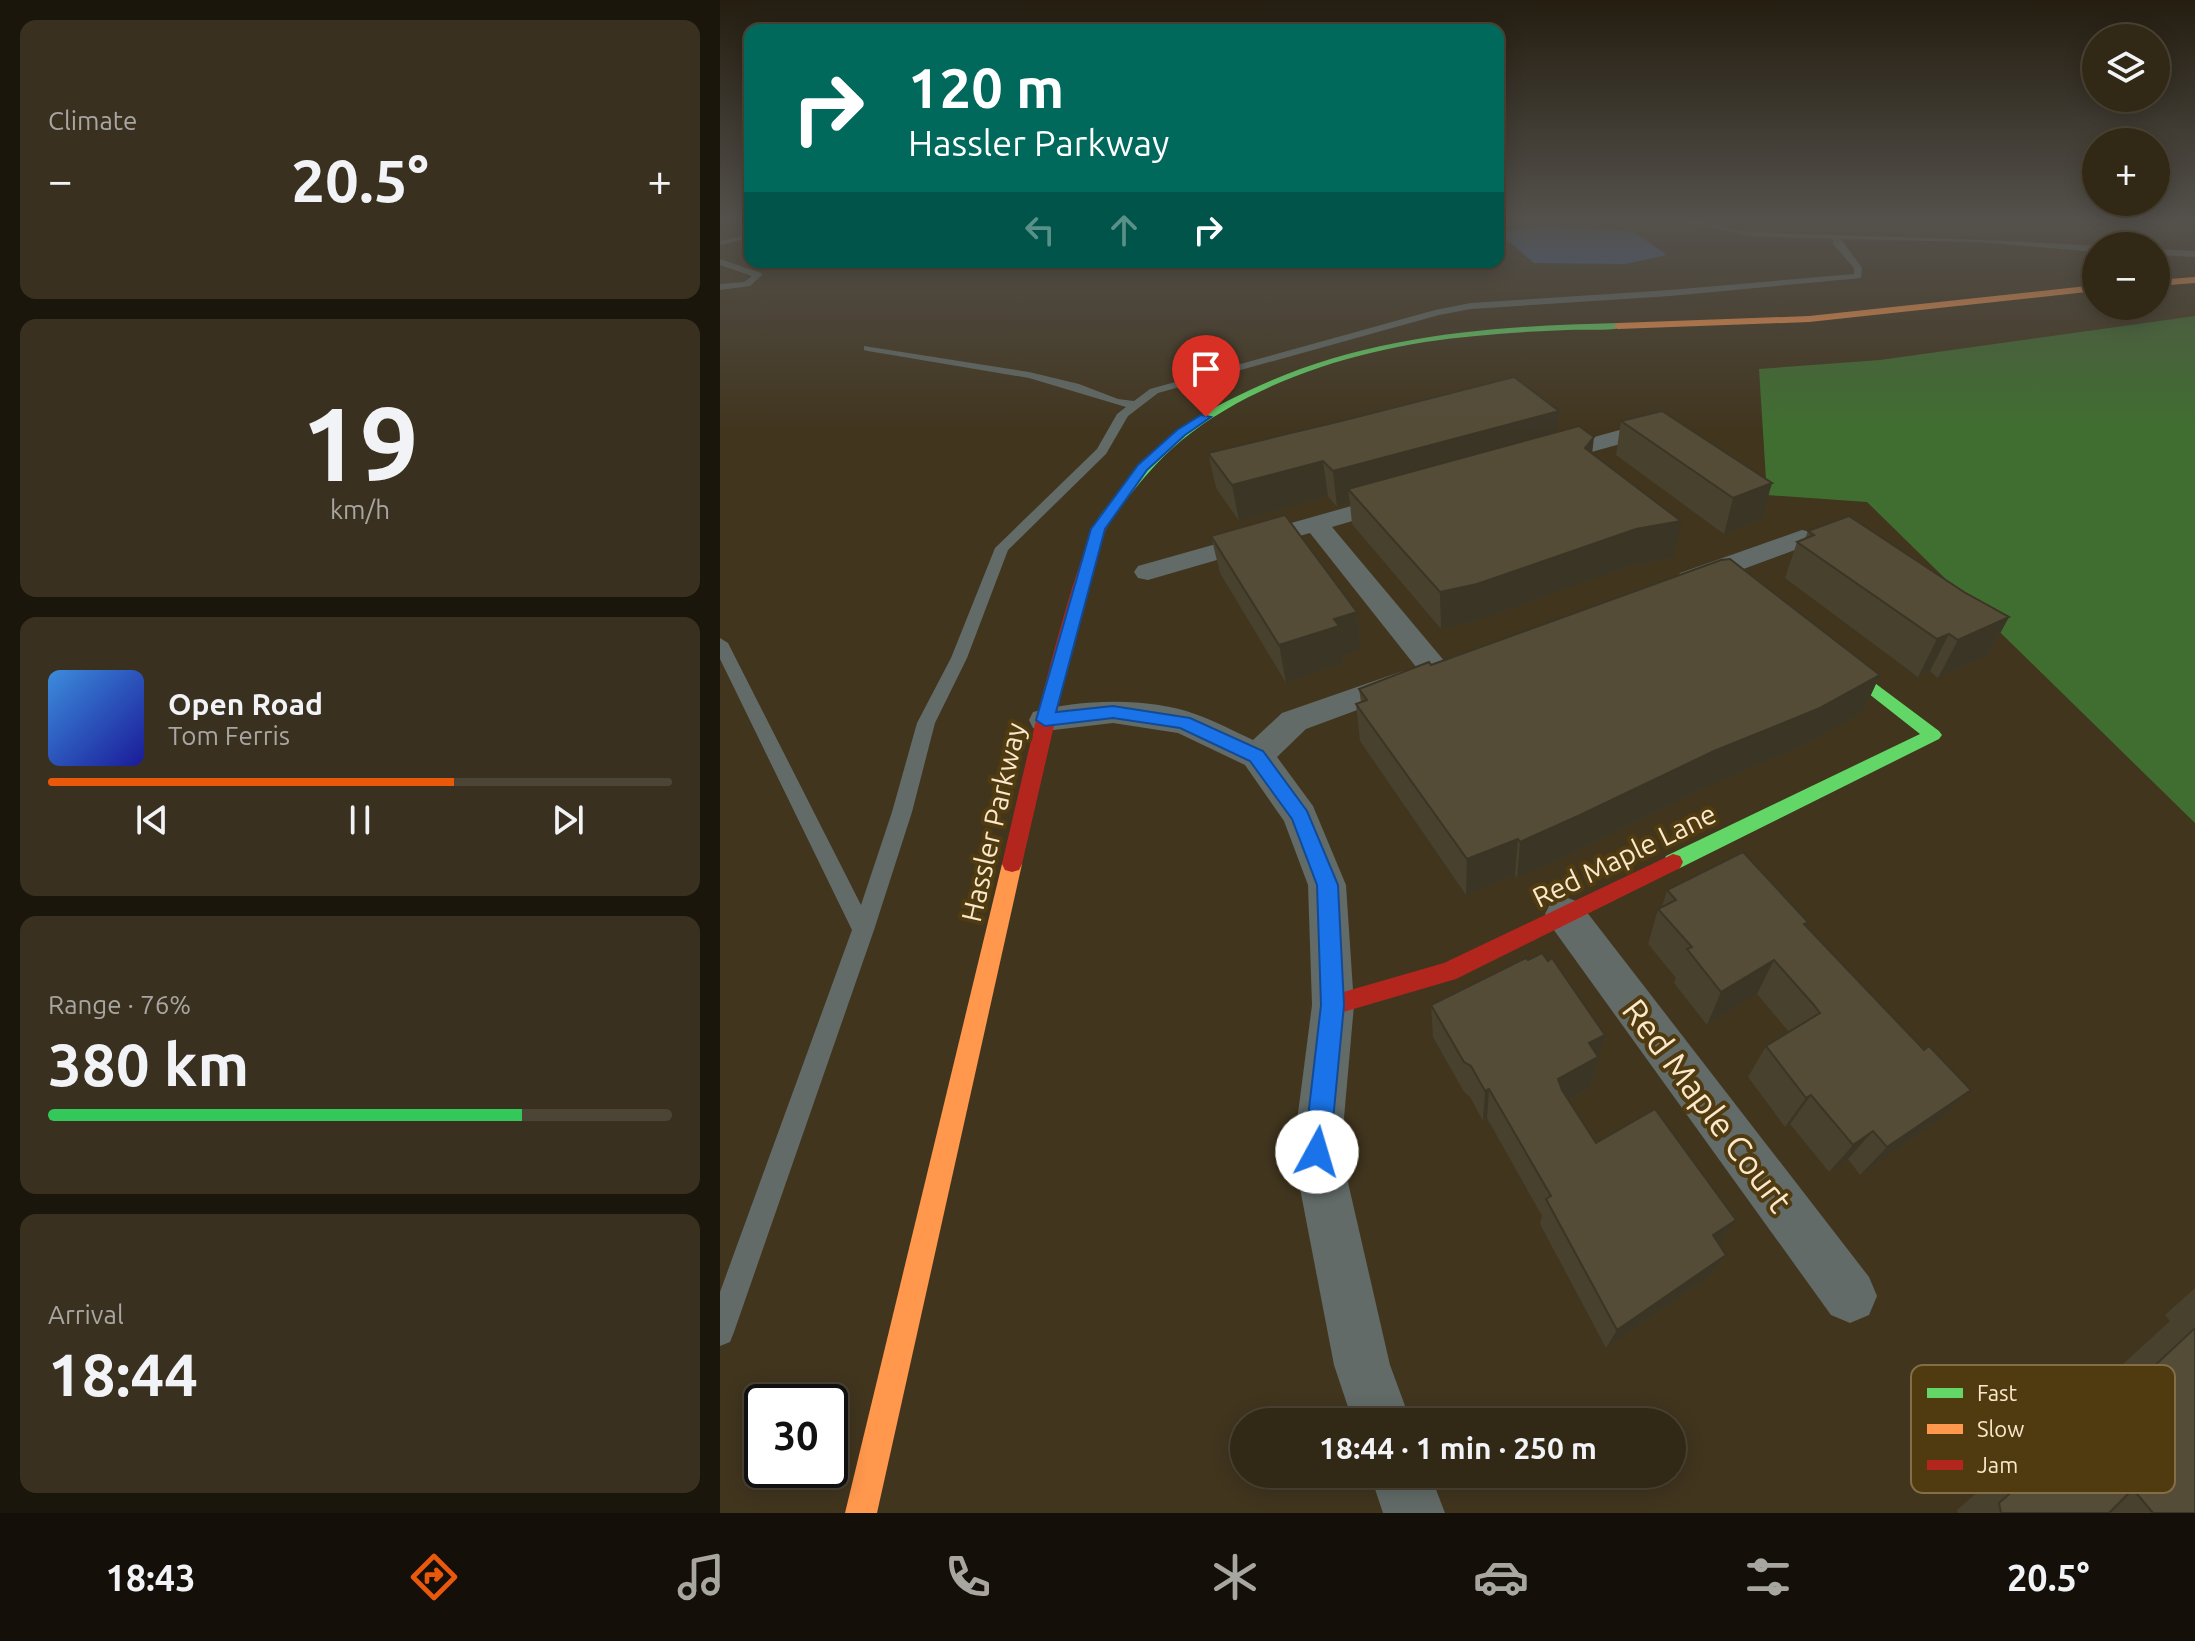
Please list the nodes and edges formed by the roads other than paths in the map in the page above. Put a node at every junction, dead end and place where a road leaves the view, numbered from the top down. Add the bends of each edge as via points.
1 (1708, 290) edge
2 (2082, 290) edge
3 (868, 348) dead end
4 (1133, 404) junction
5 (1634, 433) edge
6 (1521, 465) edge
7 (1419, 494) edge
8 (1316, 524) junction
9 (1802, 538) edge
10 (1148, 572) dead end
11 (1660, 589) edge
12 (1808, 637) edge
13 (720, 643) edge
14 (1465, 660) edge
15 (1435, 670) junction
16 (1045, 720) junction
17 (1257, 756) junction
18 (1565, 914) junction
19 (863, 930) junction
20 (1333, 1005) junction
21 (1850, 1296) dead end
22 (720, 1332) edge
23 (1377, 1408) edge
24 (1405, 1488) edge
25 (861, 1513) edge
26 (1414, 1513) edge

1 - 4 lane via 1438,312 1182,381
2 - 16 street, Hassler Parkway via 1934,310 1764,322 1470,329 1402,339 1282,376 1181,432 1143,468 1098,529
3 - 4 lane via 1029,375
4 - 19 lane via 1102,451 1002,548 959,658 926,723
5 - 6 street
7 - 8 street
8 - 10 street
8 - 15 street
9 - 11 street via 1727,572
12 - 18 street, Red Maple Lane via 1933,735
13 - 19 lane
14 - 15 street
15 - 17 street via 1294,721
16 - 17 street via 1113,712 1184,722
16 - 25 street, Hassler Parkway
17 - 20 street via 1300,816 1327,885
18 - 20 street, Red Maple Lane via 1448,972
18 - 21 street, Red Maple Court
19 - 22 lane
20 - 23 street via 1317,1152 1362,1365
24 - 26 street

